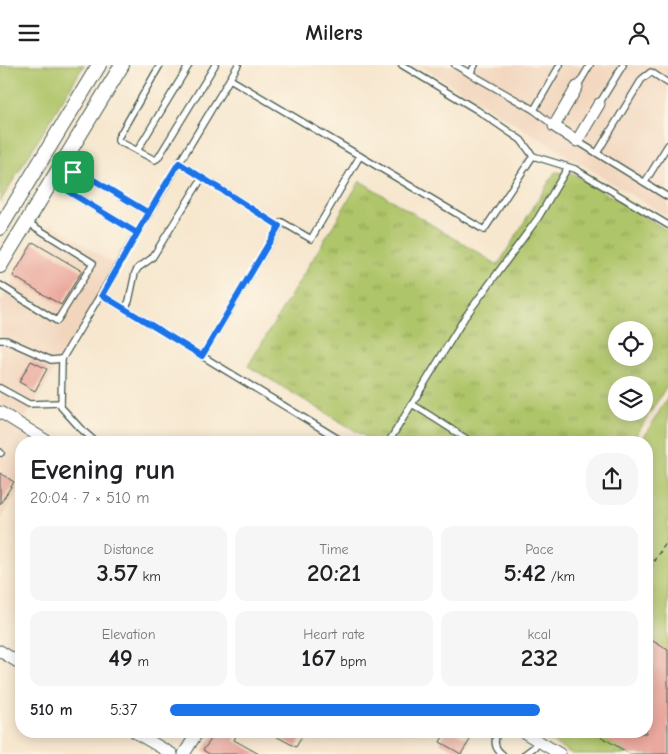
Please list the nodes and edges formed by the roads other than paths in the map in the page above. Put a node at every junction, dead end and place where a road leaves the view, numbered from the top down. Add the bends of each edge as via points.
1 (99, 65) edge
2 (122, 65) edge
3 (160, 65) edge
4 (189, 65) edge
5 (215, 65) edge
6 (238, 65) edge
7 (402, 65) edge
8 (455, 65) edge
9 (475, 65) edge
10 (560, 65) edge
11 (590, 65) edge
12 (623, 65) edge
13 (470, 74) junction
14 (230, 79) junction
15 (668, 83) edge
16 (577, 87) joint
17 (600, 104) joint
18 (534, 110) junction
19 (554, 126) junction
20 (577, 141) junction
21 (668, 145) edge
22 (137, 151) junction
23 (597, 153) junction
24 (360, 156) junction
25 (533, 156) junction
26 (42, 161) junction
27 (179, 163) junction
28 (568, 167) junction
29 (58, 170) junction
30 (202, 177) junction
31 (645, 182) junction
32 (668, 197) edge
33 (149, 213) junction
34 (27, 222) junction
35 (668, 225) edge
36 (279, 226) junction
37 (0, 228) edge
38 (137, 233) junction
39 (0, 266) edge
40 (0, 285) edge
41 (102, 295) junction
42 (125, 309) junction
43 (0, 340) edge
44 (202, 356) junction
45 (62, 359) junction
46 (0, 388) edge
47 (61, 403) junction
48 (412, 404) junction
49 (0, 412) edge
50 (39, 436) edge
51 (89, 436) edge
52 (333, 436) edge
53 (393, 436) edge
54 (462, 436) edge
55 (1, 655) edge
56 (15, 661) edge
57 (145, 738) edge
58 (194, 738) edge
59 (495, 738) edge
60 (534, 738) edge
61 (541, 742) junction
62 (172, 754) edge
63 (184, 754) edge
64 (502, 754) edge
65 (525, 754) edge
66 (560, 754) edge

1 - 26 street
2 - 29 street
3 - 22 lane via 118,138
4 - 22 lane
5 - 22 lane via 158,158 155,160
6 - 14 lane
7 - 25 lane via 521,140
8 - 13 lane
9 - 13 lane
10 - 18 lane
11 - 16 lane
12 - 17 lane
13 - 18 lane
14 - 24 lane
14 - 27 lane
15 - 23 lane via 650,72 642,79
16 - 19 street
17 - 20 street
18 - 19 lane
19 - 20 street
20 - 23 lane
21 - 31 lane
23 - 31 lane
24 - 25 lane via 484,230
24 - 36 lane via 311,239 282,222
25 - 28 lane
26 - 29 street
26 - 37 street
27 - 30 lane
27 - 33 lane
28 - 35 lane
28 - 48 lane via 538,218 465,317
29 - 33 lane via 82,173
29 - 34 street
29 - 38 lane via 69,192
30 - 36 lane
30 - 42 lane via 152,258 135,273
31 - 32 lane
33 - 38 lane
34 - 39 street
34 - 40 lane via 93,263 58,321
36 - 44 lane
38 - 41 lane
41 - 42 lane
41 - 45 lane
42 - 44 lane
43 - 45 lane via 51,360
44 - 52 lane
45 - 47 lane
46 - 47 lane via 28,404
47 - 51 lane via 61,407
48 - 53 lane
48 - 54 lane
49 - 50 street
55 - 56 street
57 - 62 street
58 - 63 street
59 - 64 lane via 494,742
60 - 61 street
61 - 65 lane
61 - 66 street

